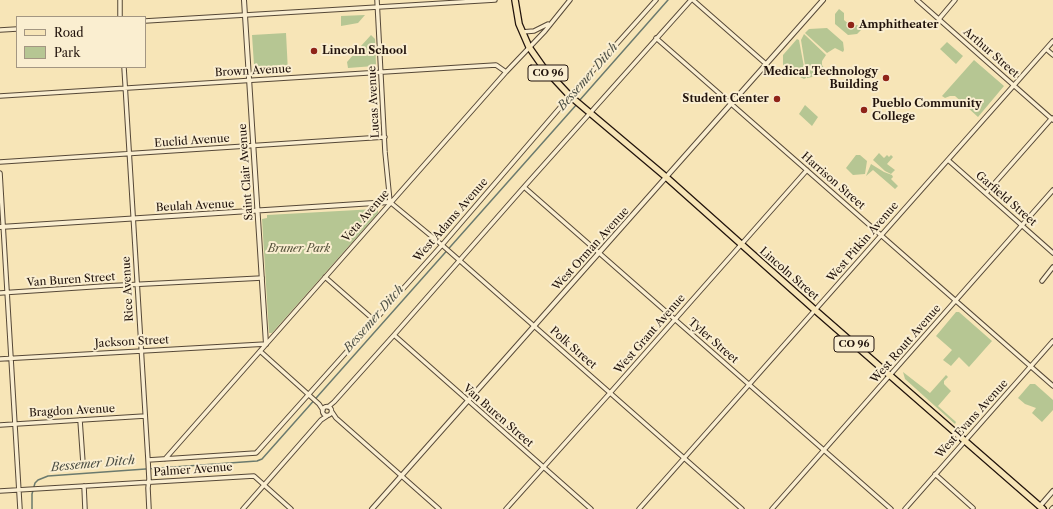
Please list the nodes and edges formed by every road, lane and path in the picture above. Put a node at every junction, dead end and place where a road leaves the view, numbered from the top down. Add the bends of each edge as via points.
1 (120, 0) edge
2 (244, 0) edge
3 (377, 0) edge
4 (495, 0) edge
5 (515, 0) edge
6 (570, 0) edge
7 (656, 0) edge
8 (692, 0) edge
9 (823, 0) edge
10 (917, 0) edge
11 (955, 0) edge
12 (377, 7) junction
13 (245, 14) junction
14 (120, 16) edge
15 (939, 19) junction
16 (146, 21) edge
17 (551, 22) junction
18 (16, 29) edge
19 (0, 30) edge
20 (522, 32) junction
21 (656, 38) junction
22 (1053, 41) edge
23 (529, 47) junction
24 (1046, 48) junction
25 (1053, 55) edge
26 (766, 64) junction
27 (124, 68) edge
28 (381, 72) junction
29 (506, 72) junction
30 (250, 80) junction
31 (1014, 85) junction
32 (125, 88) junction
33 (0, 96) edge
34 (573, 98) junction
35 (731, 103) junction
36 (589, 111) junction
37 (1052, 119) edge
38 (385, 138) junction
39 (254, 146) junction
40 (129, 154) junction
41 (948, 160) junction
42 (0, 162) edge
43 (807, 170) junction
44 (0, 173) edge
45 (666, 177) junction
46 (524, 187) junction
47 (1053, 190) edge
48 (986, 193) junction
49 (390, 202) junction
50 (258, 212) junction
51 (133, 219) junction
52 (1023, 225) junction
53 (2, 227) edge
54 (881, 235) junction
55 (442, 245) junction
56 (741, 245) junction
57 (598, 253) junction
58 (1053, 253) edge
59 (460, 261) junction
60 (1053, 267) edge
61 (325, 277) junction
62 (262, 278) junction
63 (1042, 281) dead end
64 (137, 284) junction
65 (0, 293) edge
66 (7, 293) junction
67 (956, 301) junction
68 (815, 310) junction
69 (674, 319) junction
70 (374, 320) junction
71 (534, 326) junction
72 (394, 336) junction
73 (1053, 341) edge
74 (266, 344) junction
75 (140, 350) junction
76 (260, 351) junction
77 (11, 358) junction
78 (0, 359) edge
79 (1031, 366) junction
80 (890, 375) junction
81 (749, 385) junction
82 (1053, 386) edge
83 (610, 393) junction
84 (311, 397) junction
85 (468, 401) junction
86 (327, 411) junction
87 (145, 416) junction
88 (80, 420) junction
89 (15, 423) junction
90 (0, 424) edge
91 (964, 441) junction
92 (824, 450) junction
93 (258, 452) joint
94 (684, 458) junction
95 (165, 459) junction
96 (148, 460) junction
97 (83, 463) dead end
98 (544, 468) junction
99 (935, 474) junction
100 (402, 475) junction
101 (148, 482) junction
102 (265, 485) junction
103 (84, 486) junction
104 (19, 490) junction
105 (0, 491) edge
106 (1053, 491) edge
107 (974, 508) dead end
108 (1041, 508) edge
109 (20, 509) edge
110 (86, 509) edge
111 (149, 509) edge
112 (243, 509) edge
113 (292, 509) edge
114 (372, 509) edge
115 (440, 509) edge
116 (506, 509) edge
117 (591, 509) edge
118 (639, 509) edge
119 (742, 509) edge
120 (772, 509) edge
121 (891, 509) edge
122 (906, 509) edge

1 - 14 street
2 - 13 street, Saint Clair Avenue
3 - 12 street, Lucas Avenue
4 - 12 street
5 - 20 main road, CO 96
6 - 17 street, Veta Avenue
7 - 34 street, West Adams Avenue
8 - 21 street
8 - 26 street
9 - 26 street, West Orman Avenue
10 - 15 street, Arthur Street
11 - 15 street
12 - 13 street
12 - 28 street, Lucas Avenue
13 - 16 street
13 - 30 street, Saint Clair Avenue
15 - 31 street, Arthur Street
17 - 20 street, Veta Avenue via 534,31
17 - 23 street, Veta Avenue
18 - 19 street
20 - 23 main road, CO 96
21 - 35 street, Harrison Street
21 - 36 street
22 - 24 street, West Pitkin Avenue
23 - 29 street, Veta Avenue
23 - 34 main road, Lincoln Street / CO 96 via 543,67
24 - 25 street
24 - 31 street, West Pitkin Avenue
26 - 35 street, West Orman Avenue
27 - 32 street, Rice Avenue
28 - 29 street, Brown Avenue via 496,65
28 - 30 street, Brown Avenue
28 - 38 street, Lucas Avenue
29 - 49 street, Veta Avenue
30 - 32 street, Brown Avenue
30 - 39 street, Saint Clair Avenue
31 - 37 street, Arthur Street
31 - 41 street, West Pitkin Avenue
32 - 33 street, Brown Avenue
32 - 40 street, Rice Avenue
34 - 36 main road, Lincoln Street / CO 96
34 - 55 street, West Adams Avenue
35 - 43 street, Harrison Street
35 - 45 street, West Orman Avenue
36 - 45 main road, Lincoln Street / CO 96
36 - 46 street
37 - 48 street
38 - 39 street, Euclid Avenue
38 - 49 street, Lucas Avenue
39 - 40 street, Euclid Avenue
39 - 50 street, Saint Clair Avenue
40 - 42 street, Euclid Avenue
40 - 51 street, Rice Avenue
41 - 48 street, Garfield Street
41 - 54 street, West Pitkin Avenue
43 - 54 street, Harrison Street
43 - 56 street, West Grant Avenue
44 - 53 street
45 - 56 main road, Lincoln Street / CO 96
45 - 57 street, West Orman Avenue
46 - 57 street, Tyler Street
46 - 59 street
47 - 52 street, West Routt Avenue
48 - 52 street, Garfield Street
49 - 50 street, Beulah Avenue
49 - 55 street, Polk Street
49 - 61 street, Veta Avenue
50 - 51 street, Beulah Avenue
50 - 62 street, Saint Clair Avenue
51 - 53 street, Beulah Avenue
51 - 64 street, Rice Avenue
52 - 58 street, Garfield Street
52 - 67 street, West Routt Avenue
53 - 66 street
54 - 67 street, Harrison Street
54 - 68 street, West Pitkin Avenue
55 - 59 street, Polk Street
55 - 70 street, West Adams Avenue
56 - 68 main road, Lincoln Street / CO 96
56 - 69 street, West Grant Avenue
57 - 69 street, Tyler Street
57 - 71 street, West Orman Avenue
59 - 71 street, Polk Street
59 - 72 street
60 - 63 street
61 - 70 street
61 - 74 street, Veta Avenue
62 - 64 street, Van Buren Street
62 - 74 street, Saint Clair Avenue
64 - 66 street, Van Buren Street
64 - 75 street, Rice Avenue
65 - 66 street, Van Buren Street
66 - 77 street
67 - 79 street, Harrison Street
67 - 80 street, West Routt Avenue
68 - 80 main road, Lincoln Street / CO 96
68 - 81 street, West Pitkin Avenue
69 - 81 street, Tyler Street
69 - 83 street, West Grant Avenue
70 - 84 street, West Adams Avenue
71 - 83 street, Polk Street
71 - 85 street, West Orman Avenue
72 - 85 street, Van Buren Street
72 - 86 street
73 - 79 street, West Evans Avenue
74 - 75 street, Jackson Street
74 - 76 street, Veta Avenue
75 - 77 street, Jackson Street
75 - 87 street, Rice Avenue
76 - 84 street
76 - 95 street, Veta Avenue
77 - 78 street, Jackson Street
77 - 89 street
79 - 82 street, Harrison Street
79 - 91 street, West Evans Avenue
80 - 91 main road, Lincoln Street / CO 96
80 - 92 street, West Routt Avenue
81 - 92 street, Tyler Street
81 - 94 street, West Pitkin Avenue
83 - 94 street, Polk Street
83 - 98 street, West Grant Avenue
84 - 86 street
84 - 93 street, West Adams Avenue
85 - 98 street, Van Buren Street
85 - 100 street, West Orman Avenue
86 - 100 street
86 - 102 street
87 - 88 street, Bragdon Avenue
87 - 96 street, Rice Avenue
88 - 89 street, Bragdon Avenue
88 - 97 street
89 - 90 street, Bragdon Avenue
89 - 104 street
91 - 99 street, West Evans Avenue
91 - 108 main road, Lincoln Street / CO 96
92 - 120 street, West Routt Avenue
92 - 121 street, Tyler Street
93 - 95 street, Palmer Avenue
94 - 118 street, West Pitkin Avenue
94 - 119 street, Polk Street
95 - 96 street, Palmer Avenue
96 - 101 street, Rice Avenue
98 - 116 street, West Grant Avenue
98 - 117 street, Van Buren Street
99 - 107 street
99 - 122 street, West Evans Avenue
100 - 114 street, West Orman Avenue
100 - 115 street
101 - 102 street, Palmer Avenue via 254,476
101 - 103 street, Palmer Avenue
101 - 111 street, Rice Avenue
102 - 112 street
102 - 113 street, Palmer Avenue
103 - 104 street, Palmer Avenue
103 - 110 street
104 - 105 street, Palmer Avenue
104 - 109 street
106 - 108 street

